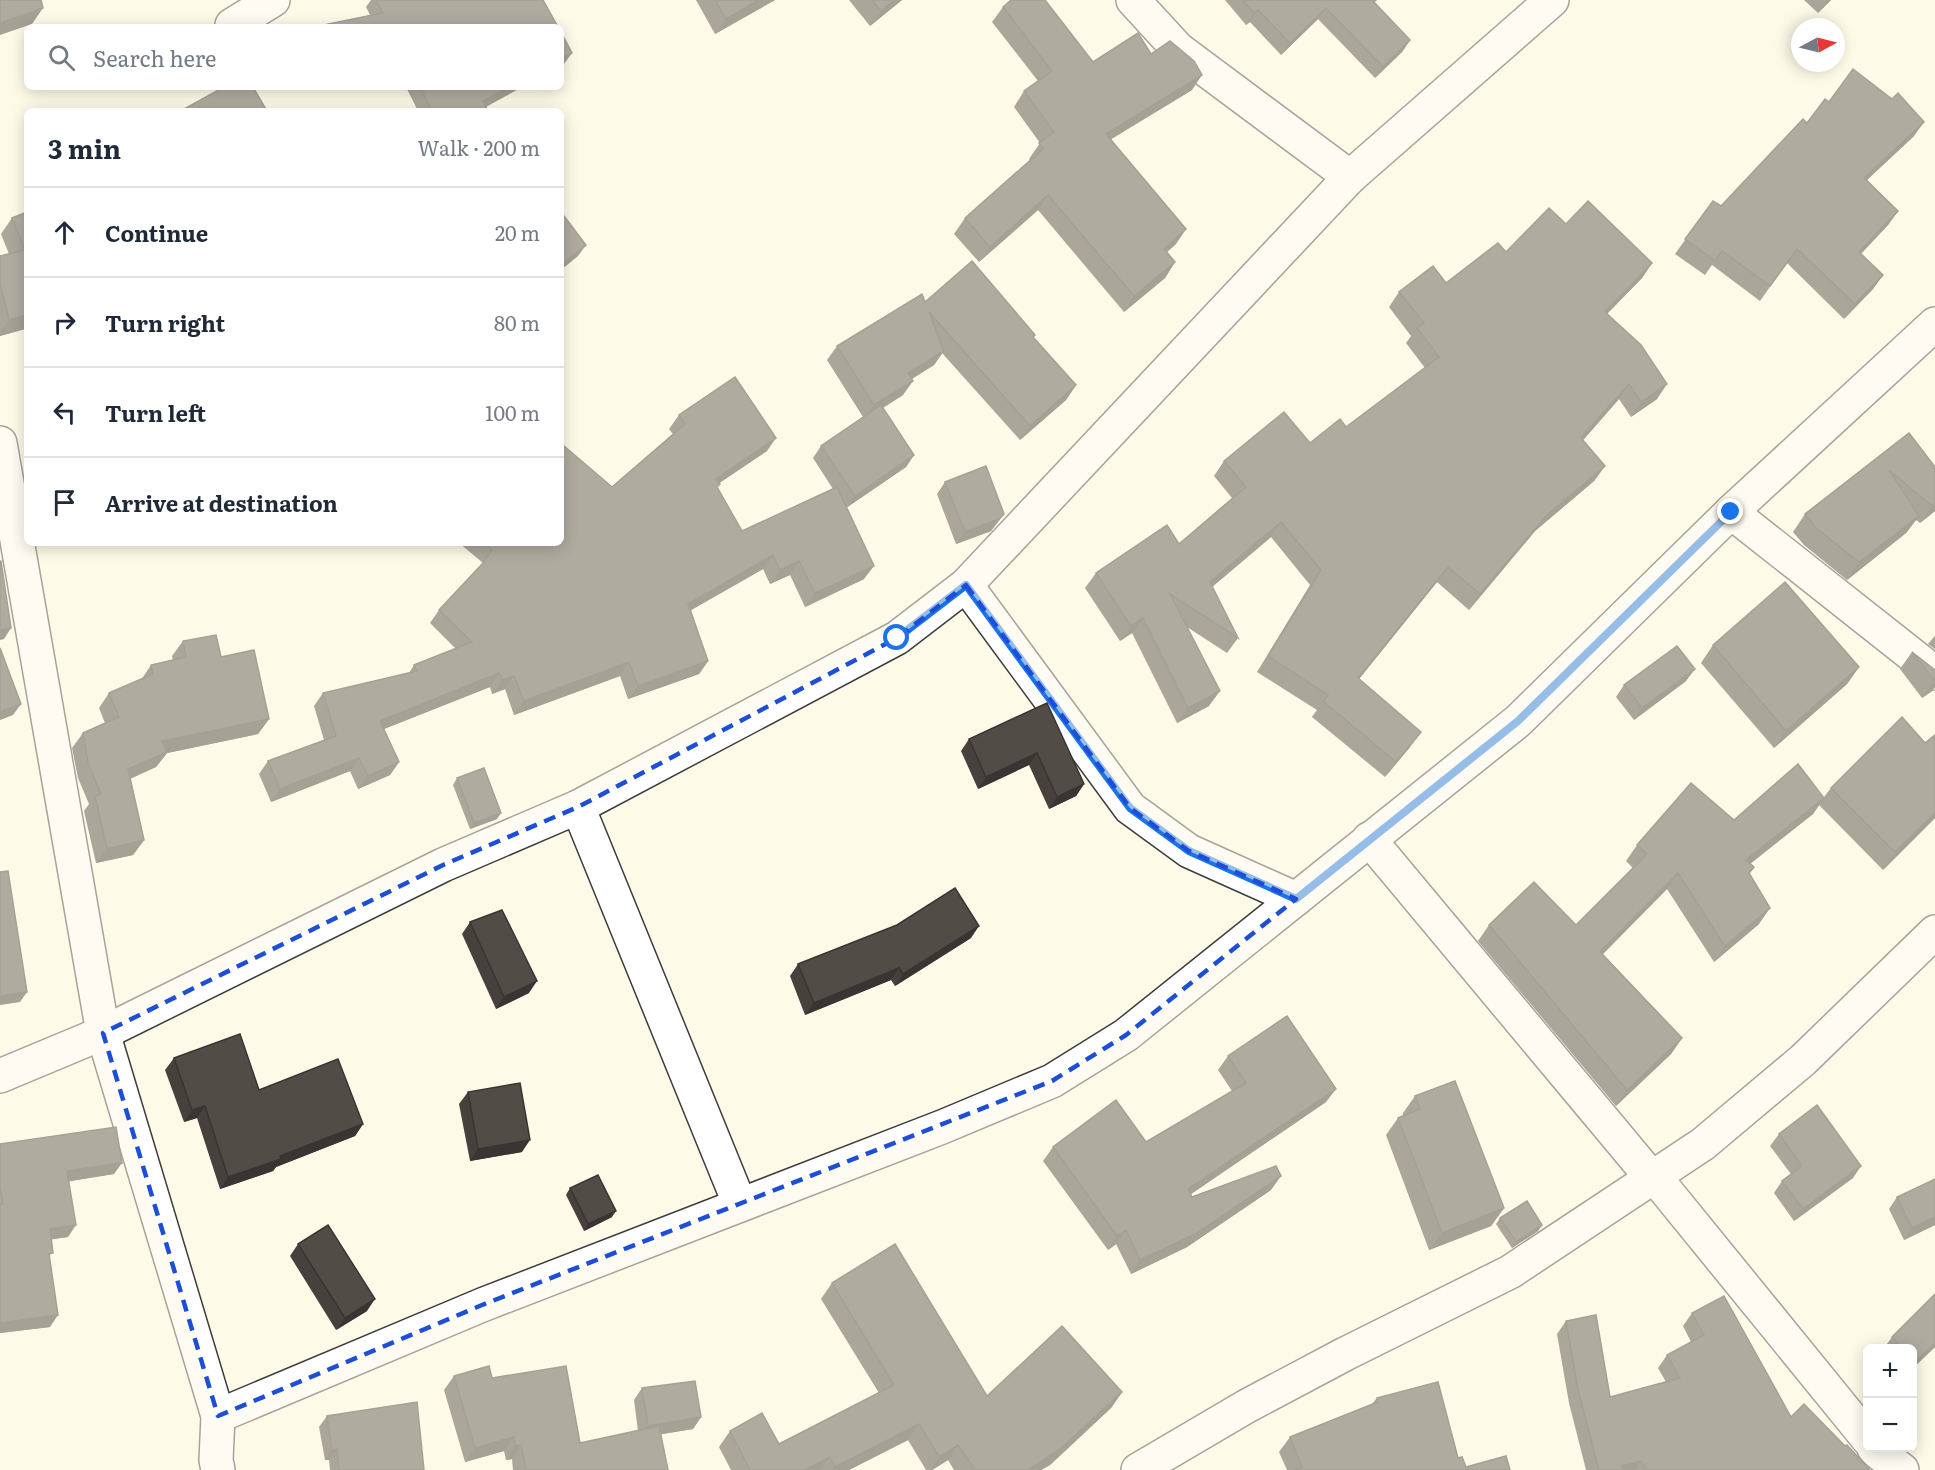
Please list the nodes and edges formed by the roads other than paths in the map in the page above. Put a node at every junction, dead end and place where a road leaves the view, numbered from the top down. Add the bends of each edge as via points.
1 (273, 0) edge
2 (1133, 0) edge
3 (1552, 0) edge
4 (234, 24) edge
5 (1350, 177) junction
6 (1935, 324) edge
7 (0, 443) edge
8 (1731, 512) junction
9 (966, 585) junction
10 (1935, 673) edge
11 (578, 807) junction
12 (1370, 839) junction
13 (1296, 899) junction
14 (1934, 936) edge
15 (103, 1033) junction
16 (0, 1076) edge
17 (1654, 1176) junction
18 (740, 1205) junction
19 (218, 1416) junction
20 (1863, 1433) edge
21 (1878, 1452) edge
22 (218, 1470) edge
23 (1138, 1470) edge
24 (1902, 1470) edge

1 - 4 street
2 - 5 street via 1178,49
3 - 5 street
5 - 9 street
6 - 8 street
7 - 15 street
8 - 10 street
8 - 12 street via 1518,721
9 - 11 street via 897,638
9 - 13 street via 1130,808 1189,851
11 - 15 street via 443,865
11 - 18 street
12 - 13 street
12 - 17 street
13 - 18 street via 1126,1035 1052,1081
14 - 17 street via 1803,1060 1703,1144
15 - 16 street
15 - 19 street
17 - 20 street
17 - 23 street via 1510,1272 1335,1359
18 - 19 street via 482,1305
19 - 22 street
21 - 24 street

